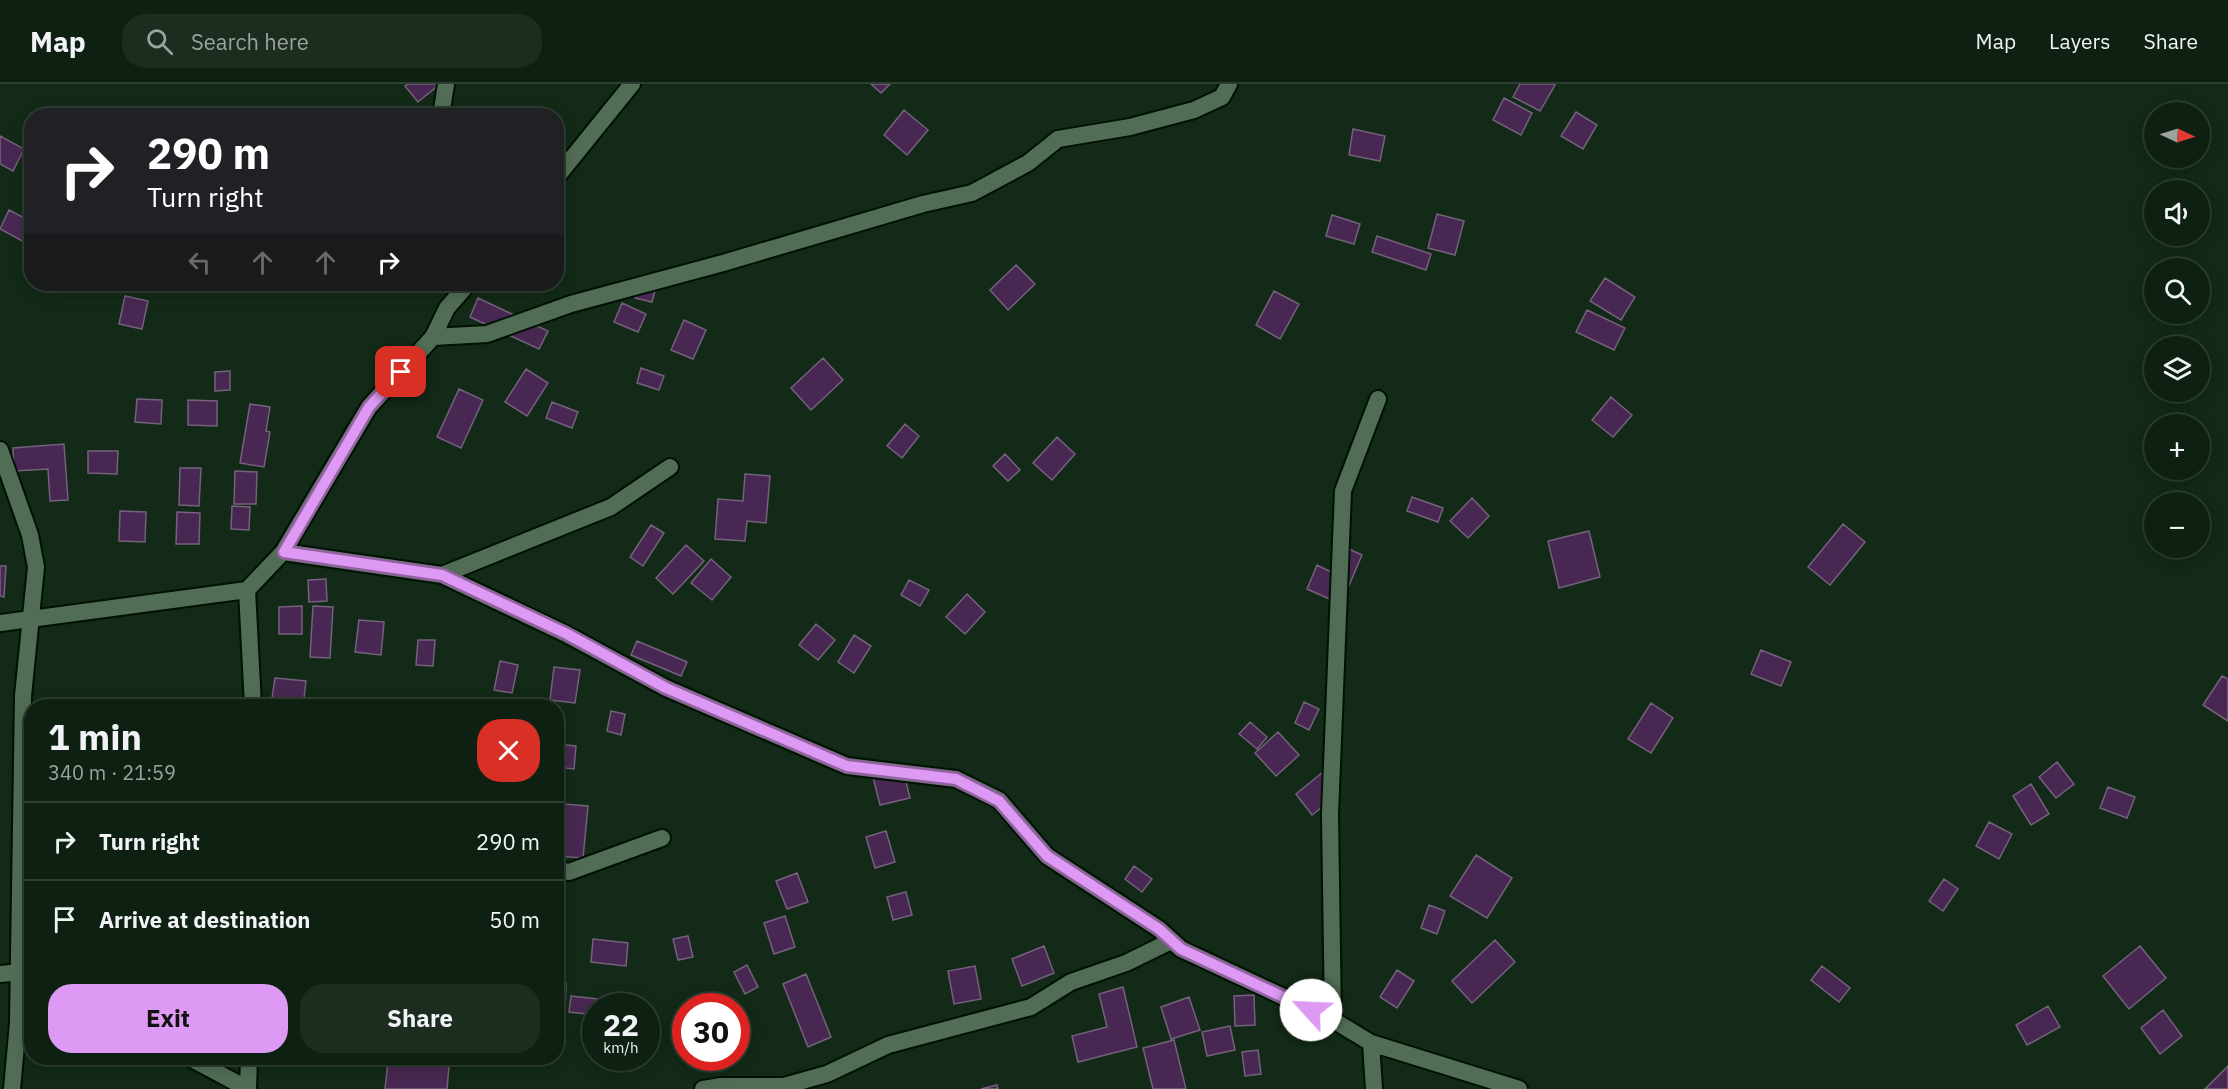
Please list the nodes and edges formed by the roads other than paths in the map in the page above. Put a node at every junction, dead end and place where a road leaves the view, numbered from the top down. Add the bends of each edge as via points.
1 (446, 84) edge
2 (632, 84) edge
3 (1229, 84) edge
4 (442, 108) edge
5 (564, 168) edge
6 (448, 291) edge
7 (462, 291) edge
8 (447, 308) junction
9 (433, 337) junction
10 (1378, 399) dead end
11 (0, 450) edge
12 (669, 467) dead end
13 (284, 552) junction
14 (442, 575) junction
15 (247, 590) junction
16 (32, 617) junction
17 (0, 622) edge
18 (254, 699) edge
19 (662, 838) dead end
20 (564, 871) edge
21 (1172, 941) junction
22 (20, 972) junction
23 (0, 974) edge
24 (24, 1013) edge
25 (1333, 1020) junction
26 (24, 1028) edge
27 (1371, 1043) junction
28 (203, 1065) edge
29 (249, 1065) edge
30 (12, 1089) edge
31 (704, 1089) edge
32 (1374, 1089) edge
33 (1519, 1089) edge

1 - 4 street
2 - 5 street
3 - 9 street via 1222,97 1194,110 1058,140 1028,163 972,193 571,304 487,334
6 - 8 street
7 - 8 street
8 - 9 street
9 - 13 street via 369,407
10 - 25 street via 1343,491 1330,814
11 - 16 street via 30,535 36,567
12 - 14 street via 610,507
13 - 14 street
13 - 15 street
14 - 21 street via 567,634 666,688 847,766 965,783 999,801 1047,856
15 - 16 street
15 - 18 street
16 - 17 street
16 - 22 street via 23,696
19 - 20 street
21 - 25 street via 1181,949
21 - 31 street via 1126,963 1071,982 1031,1007 888,1045 827,1074 784,1086
22 - 23 street
22 - 24 street
25 - 27 street
26 - 30 street
27 - 32 street
27 - 33 street
28 - 29 street via 248,1089

